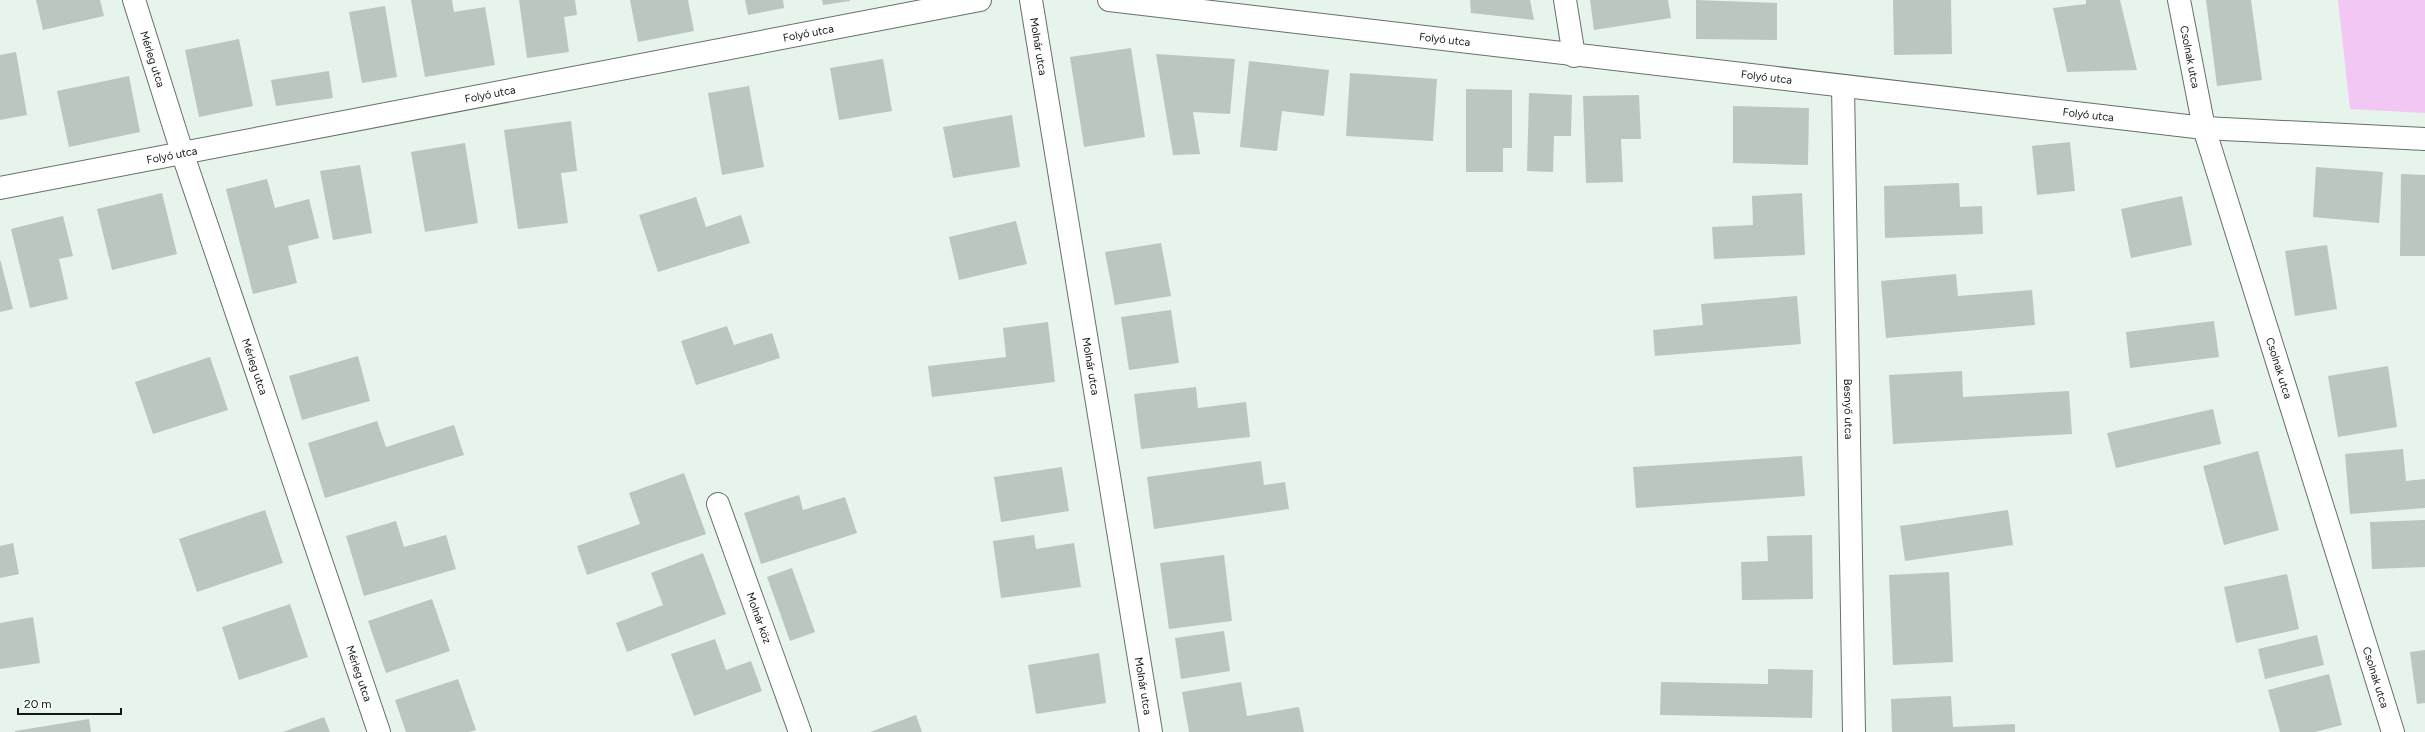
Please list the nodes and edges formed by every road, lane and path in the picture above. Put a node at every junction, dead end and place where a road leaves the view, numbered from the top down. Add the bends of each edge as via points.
1 (134, 0) edge
2 (980, 0) edge
3 (1031, 0) edge
4 (1109, 0) edge
5 (1565, 0) edge
6 (2178, 0) edge
7 (1574, 56) junction
8 (1843, 86) junction
9 (2204, 128) junction
10 (2425, 139) edge
11 (182, 152) junction
12 (0, 188) edge
13 (718, 504) dead end
14 (379, 732) edge
15 (800, 732) edge
16 (1150, 732) edge
17 (1854, 732) edge
18 (2393, 732) edge

1 - 11 street, Mérleg utca
2 - 11 street, Folyó utca
3 - 16 street, Molnár utca
4 - 7 street, Folyó utca
5 - 7 street
6 - 9 street, Csolnak utca
7 - 8 street, Folyó utca
8 - 9 street, Folyó utca
8 - 17 street, Besnyő utca
9 - 10 street, Folyó utca
9 - 18 street, Csolnak utca
11 - 12 street, Folyó utca
11 - 14 street, Mérleg utca
13 - 15 street, Molnár köz

